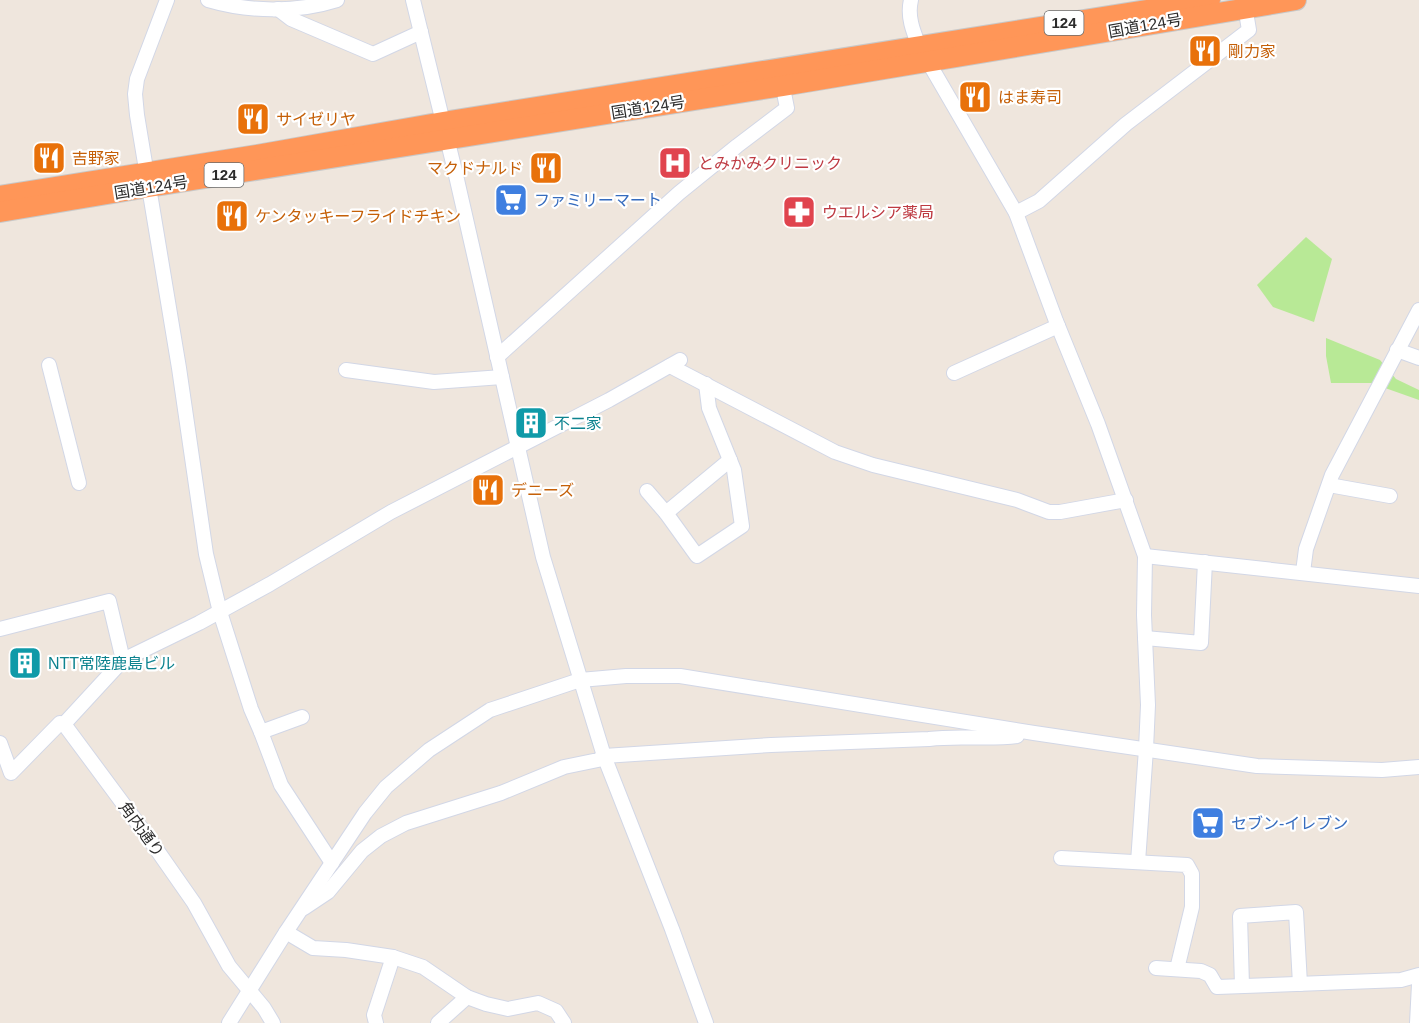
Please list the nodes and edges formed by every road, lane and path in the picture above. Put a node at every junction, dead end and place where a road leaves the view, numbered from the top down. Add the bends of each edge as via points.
1 (167, 0) edge
2 (208, 0) edge
3 (337, 0) edge
4 (413, 0) edge
5 (911, 0) edge
6 (1210, 0) edge
7 (1296, 0) edge
8 (1245, 4) edge
9 (278, 9) junction
10 (421, 32) junction
11 (923, 53) junction
12 (781, 77) junction
13 (446, 131) junction
14 (148, 180) junction
15 (0, 196) edge
16 (0, 212) edge
17 (1016, 213) junction
18 (1419, 310) edge
19 (1058, 326) junction
20 (1398, 350) junction
21 (497, 357) junction
22 (1419, 358) edge
23 (49, 366) dead end
24 (346, 370) dead end
25 (954, 373) dead end
26 (502, 377) junction
27 (706, 384) junction
28 (518, 447) junction
29 (730, 460) junction
30 (79, 483) dead end
31 (1329, 485) junction
32 (647, 491) dead end
33 (1390, 496) dead end
34 (1126, 500) junction
35 (666, 513) junction
36 (1145, 556) junction
37 (1205, 562) junction
38 (1303, 572) junction
39 (1419, 586) edge
40 (220, 612) junction
41 (0, 629) edge
42 (1145, 638) junction
43 (123, 660) junction
44 (580, 680) junction
45 (302, 717) dead end
46 (64, 723) junction
47 (261, 732) junction
48 (1034, 733) junction
49 (0, 743) edge
50 (1146, 749) junction
51 (604, 756) junction
52 (1419, 767) edge
53 (11, 773) junction
54 (0, 782) edge
55 (1061, 858) dead end
56 (1138, 862) junction
57 (332, 863) junction
58 (299, 912) junction
59 (286, 932) junction
60 (393, 957) junction
61 (1156, 968) dead end
62 (1177, 969) junction
63 (1419, 975) edge
64 (1300, 984) junction
65 (1419, 984) edge
66 (1242, 986) junction
67 (249, 991) junction
68 (468, 997) junction
69 (229, 1023) edge
70 (273, 1023) edge
71 (376, 1023) edge
72 (438, 1023) edge
73 (564, 1023) edge
74 (706, 1023) edge
75 (1417, 1023) edge

1 - 14 street via 135,94
2 - 9 street
3 - 9 street
4 - 10 street
5 - 11 street via 910,22
6 - 11 highway, 国道124号 / 124
7 - 8 highway, 国道124号 / 124
8 - 11 highway, 国道124号 / 124
8 - 17 street via 1249,30 1126,124 1039,201
9 - 10 street via 291,19 374,54
10 - 13 street
11 - 12 highway, 国道124号 / 124
11 - 17 street
12 - 13 highway, 国道124号 / 124
12 - 21 street via 786,108 679,193
13 - 14 highway, 国道124号 / 124
13 - 21 street
14 - 15 highway, 国道124号 / 124
14 - 16 highway, 国道124号 / 124
14 - 40 street via 206,554
17 - 19 street
18 - 20 street
19 - 25 street
19 - 34 street
20 - 22 street
20 - 31 street
21 - 26 street
23 - 30 street
24 - 26 street via 434,382
26 - 28 street
27 - 28 street via 675,363
27 - 29 street via 709,408
27 - 34 street via 835,452 873,465 1017,500 1049,512
28 - 40 street via 391,512
28 - 44 street via 543,557
29 - 35 street
29 - 35 street via 742,526 697,556
31 - 33 street
31 - 38 street via 1306,549
32 - 35 street
34 - 36 street
36 - 37 street
36 - 42 street
37 - 38 street
37 - 42 street via 1201,643
38 - 39 street
40 - 43 street
40 - 47 street
41 - 43 street via 109,602
42 - 50 street
43 - 46 street
44 - 48 street via 680,676
44 - 51 street
44 - 57 street via 490,710 429,750 386,787
45 - 47 street
46 - 53 street
46 - 67 street, 角内通り via 194,903 229,966
47 - 57 street via 281,785
48 - 50 street
48 - 51 street
49 - 53 street
50 - 52 street via 1257,766 1382,770
50 - 56 street
51 - 58 street via 406,823 362,851 328,892
51 - 74 street
53 - 54 street
55 - 56 street
56 - 62 street via 1187,865 1192,874 1192,907
57 - 58 street
58 - 59 street
59 - 60 street via 313,948
59 - 67 street
60 - 68 street via 423,967
60 - 71 street via 374,1015
61 - 62 street
62 - 66 street via 1201,971 1210,975 1218,987
63 - 64 street via 1401,980
64 - 66 street
64 - 66 street via 1296,912 1240,916
65 - 75 street
67 - 69 street
67 - 70 street, 角内通り
68 - 72 street
68 - 73 street via 508,1009 538,1003 556,1011

